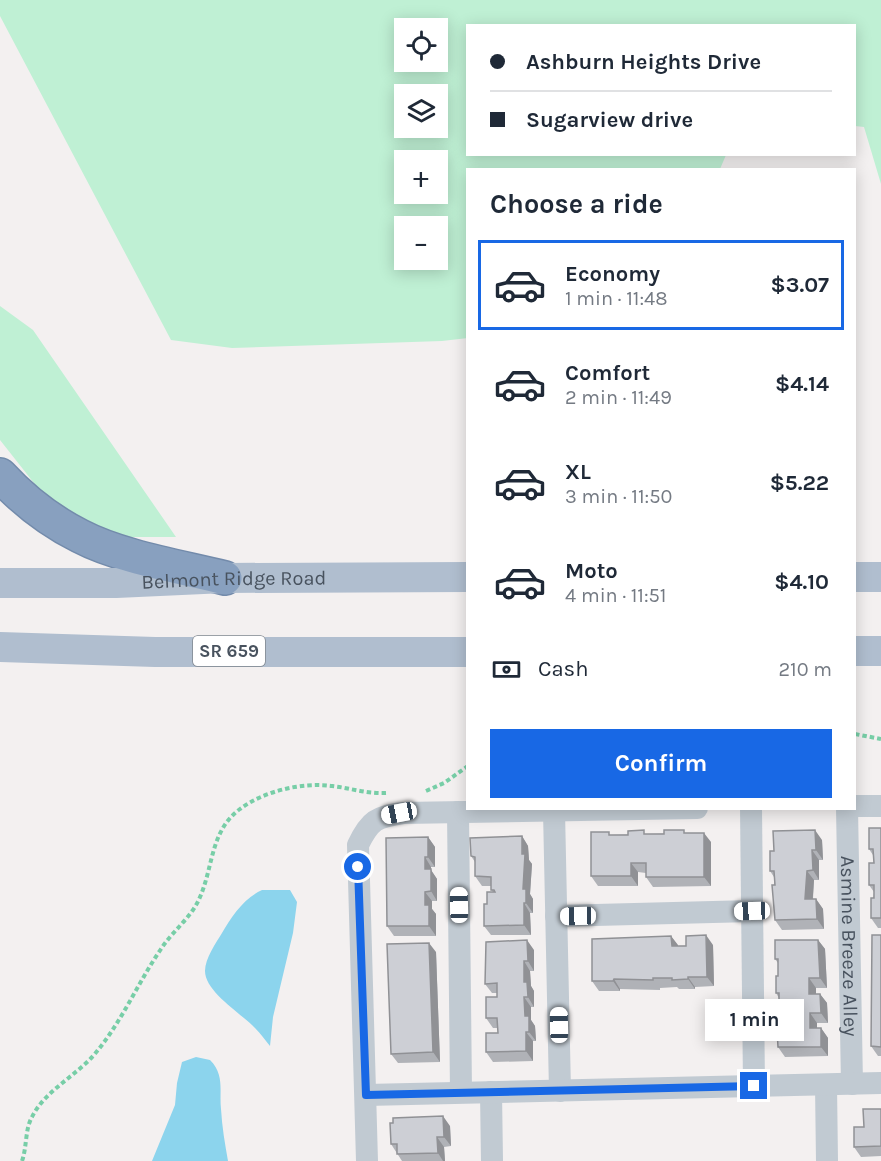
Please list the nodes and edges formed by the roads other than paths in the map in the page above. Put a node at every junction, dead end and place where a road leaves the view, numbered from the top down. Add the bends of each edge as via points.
1 (0, 475) edge
2 (466, 577) edge
3 (856, 577) edge
4 (881, 577) edge
5 (225, 578) junction
6 (0, 583) edge
7 (0, 647) edge
8 (856, 651) edge
9 (881, 651) edge
10 (466, 652) edge
11 (856, 806) edge
12 (881, 806) edge
13 (602, 810) edge
14 (751, 810) edge
15 (847, 810) edge
16 (554, 811) junction
17 (458, 812) junction
18 (752, 911) junction
19 (556, 916) junction
20 (881, 1083) edge
21 (852, 1084) junction
22 (826, 1085) junction
23 (754, 1086) junction
24 (560, 1090) junction
25 (461, 1092) junction
26 (491, 1092) junction
27 (366, 1095) junction
28 (367, 1161) edge
29 (492, 1161) edge
30 (827, 1161) edge

1 - 5 highway via 32,505 82,537 108,548
2 - 5 main road, Belmont Ridge Road
3 - 4 main road
5 - 6 main road, Belmont Ridge Road
7 - 10 main road, SR 659 via 155,652
8 - 9 main road
11 - 12 street
13 - 16 street
14 - 18 street
15 - 21 street, Asmine Breeze Alley
16 - 17 street
16 - 19 street
17 - 25 street
17 - 27 street via 384,816 368,825 358,844
18 - 19 street
18 - 23 street
19 - 24 street
20 - 21 street
21 - 22 street
22 - 23 street
22 - 30 street
23 - 24 street
24 - 26 street
25 - 26 street
25 - 27 street
26 - 29 street
27 - 28 street

